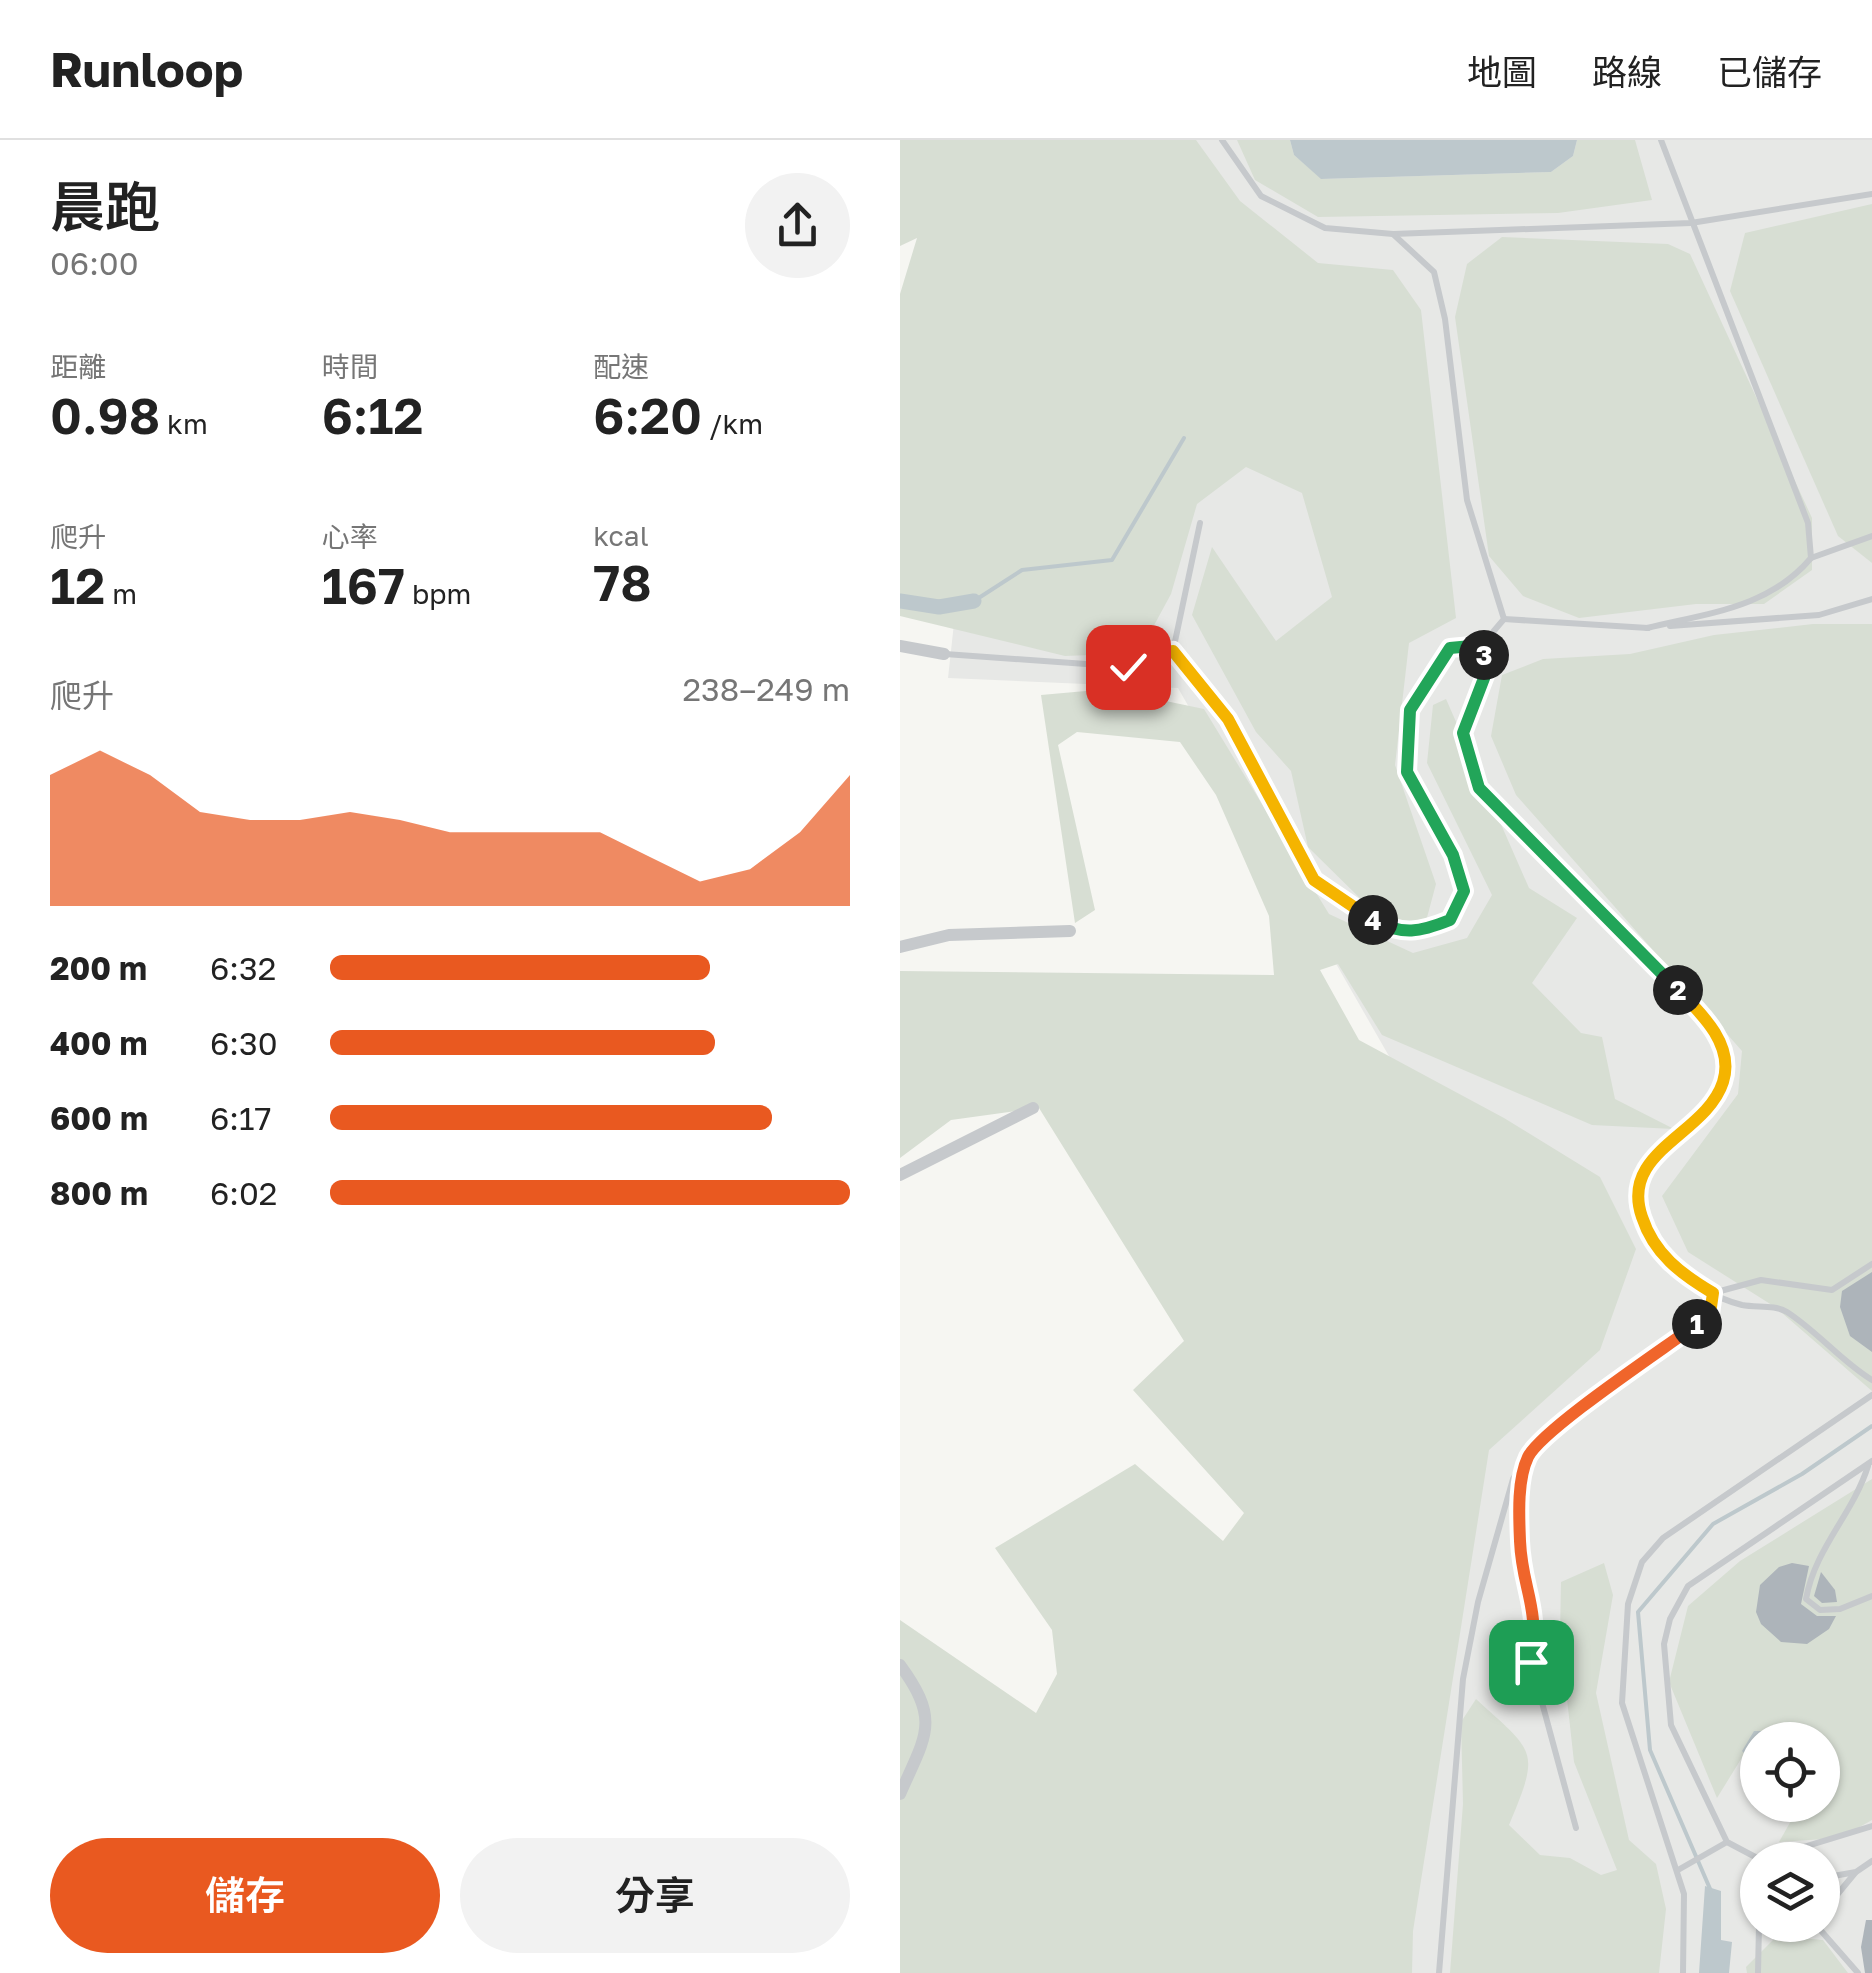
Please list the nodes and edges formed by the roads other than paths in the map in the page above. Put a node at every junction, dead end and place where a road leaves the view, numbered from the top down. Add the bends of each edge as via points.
1 (1661, 140) edge
2 (1225, 142) edge
3 (1872, 194) edge
4 (1691, 224) junction
5 (1393, 234) junction
6 (1200, 522) dead end
7 (1872, 536) edge
8 (1811, 558) junction
9 (1872, 600) edge
10 (1504, 619) junction
11 (1647, 628) junction
12 (1482, 645) junction
13 (900, 646) edge
14 (1173, 651) junction
15 (944, 654) joint
16 (1070, 931) dead end
17 (900, 947) edge
18 (1033, 1108) dead end
19 (900, 1175) edge
20 (1872, 1264) edge
21 (1713, 1293) junction
22 (1872, 1380) edge
23 (1872, 1395) edge
24 (1528, 1456) junction
25 (1870, 1463) edge
26 (1872, 1596) edge
27 (900, 1665) edge
28 (900, 1794) edge
29 (1872, 1826) edge
30 (1576, 1828) dead end
31 (1727, 1842) junction
32 (1872, 1861) edge
33 (1678, 1870) junction
34 (1856, 1872) junction
35 (1840, 1875) edge
36 (1840, 1891) edge
37 (1759, 1942) edge
38 (1831, 1942) edge
39 (1439, 1973) edge
40 (1683, 1973) edge
41 (1758, 1973) edge
42 (1858, 1973) edge

1 - 4 lane
2 - 5 lane via 1261,196 1325,228
3 - 4 lane
4 - 5 lane
4 - 8 lane via 1808,522
5 - 10 lane via 1434,272 1446,319 1467,500
6 - 14 lane
7 - 8 lane
8 - 11 lane via 1792,581 1756,602
9 - 11 lane via 1819,614
10 - 11 lane
10 - 12 lane
12 - 14 lane via 1450,648 1410,710 1407,772 1453,855 1464,891 1450,920 1419,932 1395,932 1314,880 1228,719
12 - 21 lane via 1486,673 1463,733 1479,788 1701,1013 1722,1044 1723,1084 1658,1152 1639,1178 1636,1199 1648,1235 1676,1272
13 - 15 street
14 - 15 lane via 1128,667
16 - 17 street via 949,935
18 - 19 street
20 - 21 lane via 1832,1290 1761,1280
21 - 22 lane via 1742,1305 1782,1309
21 - 24 lane via 1710,1314
23 - 33 lane via 1663,1538 1642,1562 1628,1604 1622,1702
24 - 30 lane via 1519,1504 1520,1547 1537,1626 1531,1662
24 - 39 lane via 1498,1528 1464,1679
25 - 26 lane via 1860,1492 1811,1572 1806,1598 1820,1610
25 - 31 lane via 1688,1586 1670,1619 1664,1644 1671,1725
27 - 28 street via 929,1716 926,1740
29 - 31 lane via 1762,1860
31 - 33 lane
32 - 34 lane
33 - 40 lane
34 - 35 lane
34 - 36 lane
37 - 41 lane
38 - 42 lane

